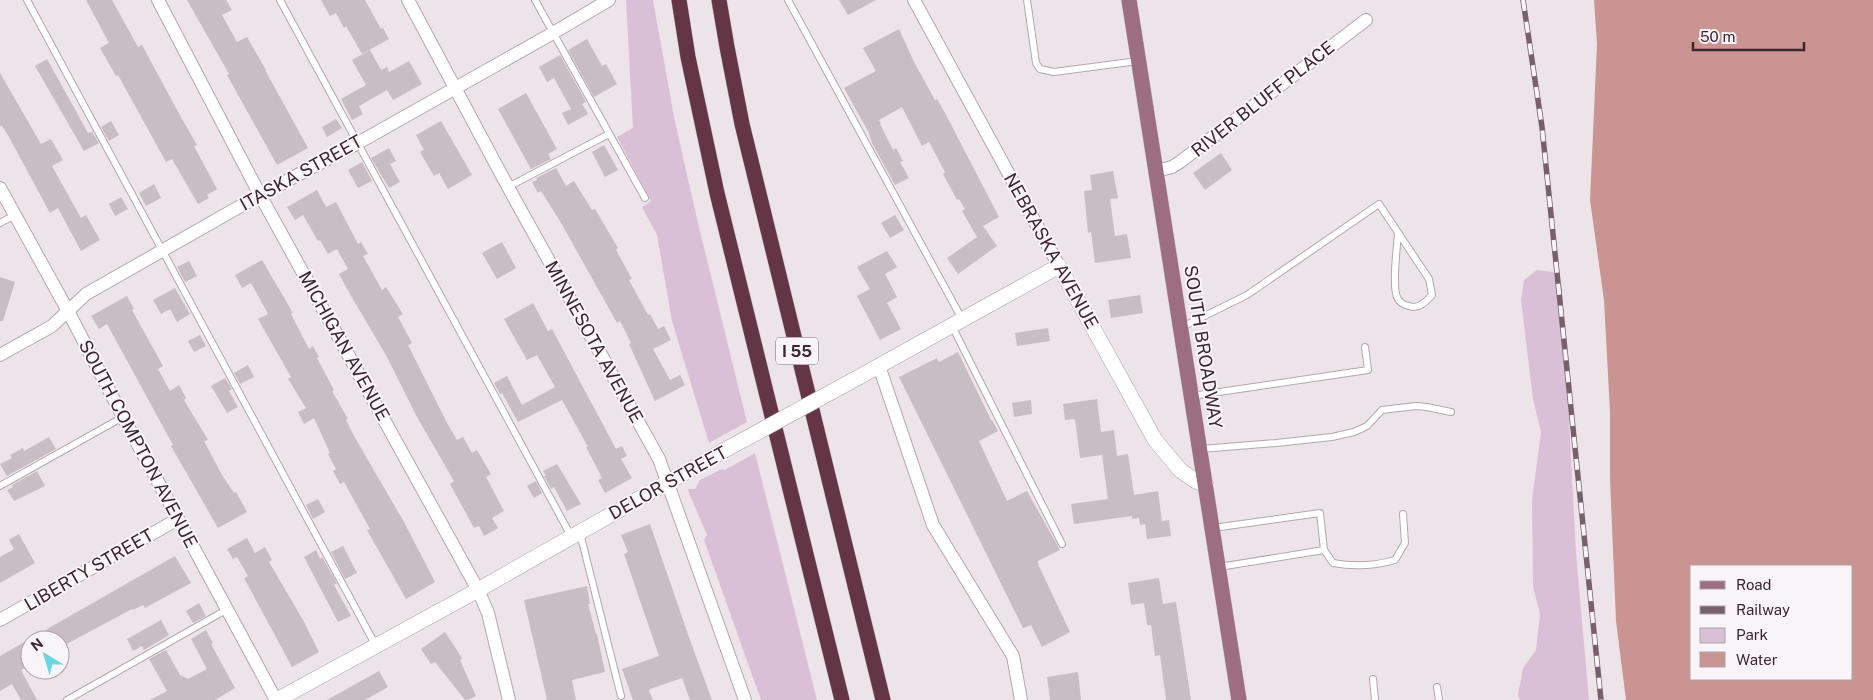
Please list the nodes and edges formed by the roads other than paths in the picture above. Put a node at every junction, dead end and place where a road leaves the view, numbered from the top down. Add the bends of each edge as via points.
1 (27, 0) edge
2 (158, 0) edge
3 (280, 0) edge
4 (408, 0) edge
5 (535, 0) edge
6 (609, 0) edge
7 (679, 0) edge
8 (719, 0) edge
9 (788, 0) edge
10 (914, 0) edge
11 (1026, 0) edge
12 (1128, 0) edge
13 (1366, 20) dead end
14 (554, 33) junction
15 (1138, 61) junction
16 (455, 88) junction
17 (609, 134) junction
18 (358, 143) junction
19 (1156, 171) junction
20 (508, 187) junction
21 (0, 188) edge
22 (260, 195) junction
23 (645, 198) dead end
24 (15, 215) junction
25 (0, 223) edge
26 (1398, 233) junction
27 (164, 251) junction
28 (1059, 266) junction
29 (68, 311) junction
30 (957, 322) junction
31 (1181, 328) junction
32 (1364, 346) dead end
33 (0, 354) edge
34 (879, 366) junction
35 (1192, 396) junction
36 (1451, 412) dead end
37 (123, 418) junction
38 (1201, 449) junction
39 (668, 482) junction
40 (1206, 485) junction
41 (0, 486) edge
42 (1403, 514) dead end
43 (178, 519) junction
44 (1213, 528) junction
45 (576, 535) junction
46 (1062, 544) dead end
47 (1324, 550) junction
48 (1219, 567) junction
49 (478, 590) junction
50 (226, 610) junction
51 (0, 620) edge
52 (376, 646) junction
53 (1373, 679) dead end
54 (1437, 687) dead end
55 (621, 696) dead end
56 (68, 700) edge
57 (276, 700) edge
58 (509, 700) edge
59 (745, 700) edge
60 (842, 700) edge
61 (883, 700) edge
62 (1021, 700) edge
63 (1239, 700) edge
64 (1375, 700) edge
65 (1440, 700) edge

1 - 27 lane
2 - 22 street, MICHIGAN AVENUE
3 - 18 lane
4 - 16 street, MINNESOTA AVENUE
5 - 14 lane
6 - 14 street, ITASKA STREET
7 - 60 highway, I 55 via 717,193
8 - 61 highway, I 55 via 742,124
9 - 30 lane
10 - 28 street, NEBRASKA AVENUE
11 - 15 lane via 1036,64 1040,68 1054,72
12 - 15 main road, SOUTH BROADWAY
13 - 19 street, RIVER BLUFF PLACE via 1180,162
14 - 16 street, ITASKA STREET
14 - 17 lane
15 - 19 main road, SOUTH BROADWAY
16 - 18 street, ITASKA STREET
16 - 20 street, MINNESOTA AVENUE
17 - 20 lane
17 - 23 lane
18 - 22 street, ITASKA STREET
18 - 45 lane
19 - 31 main road, SOUTH BROADWAY
20 - 39 street, MINNESOTA AVENUE via 659,459
21 - 24 street, SOUTH COMPTON AVENUE
22 - 27 street, ITASKA STREET
22 - 49 street, MICHIGAN AVENUE
24 - 25 lane
24 - 29 street, SOUTH COMPTON AVENUE
26 - 26 lane via 1429,280 1432,295 1424,304 1412,308 1397,297
26 - 31 lane via 1379,204 1247,295
27 - 29 street, ITASKA STREET via 86,294
27 - 52 lane
28 - 30 street, DELOR STREET
28 - 40 street, NEBRASKA AVENUE via 1155,440 1180,470
29 - 33 street, ITASKA STREET via 52,326
29 - 37 street, SOUTH COMPTON AVENUE
30 - 34 street, DELOR STREET
30 - 46 lane
31 - 35 main road, SOUTH BROADWAY
32 - 35 lane via 1368,370
34 - 39 street, DELOR STREET, bridge
34 - 62 street via 933,525 1014,656
35 - 38 main road, SOUTH BROADWAY
36 - 38 lane via 1427,406 1382,410 1367,426 1347,434
37 - 41 lane
37 - 43 street, SOUTH COMPTON AVENUE
38 - 40 main road, SOUTH BROADWAY
39 - 45 street, DELOR STREET
39 - 59 street, MINNESOTA AVENUE
40 - 44 main road, SOUTH BROADWAY
42 - 47 lane via 1406,543 1395,560 1374,566 1345,565 1333,563
43 - 50 street, SOUTH COMPTON AVENUE
43 - 51 street, LIBERTY STREET
44 - 47 lane via 1320,513
44 - 48 main road, SOUTH BROADWAY
45 - 49 street, DELOR STREET
45 - 55 lane
47 - 48 lane
48 - 63 main road, SOUTH BROADWAY
49 - 52 street, DELOR STREET
49 - 58 street, MICHIGAN AVENUE via 488,613
50 - 56 lane
50 - 57 street, SOUTH COMPTON AVENUE
52 - 57 street, DELOR STREET
53 - 64 lane
54 - 65 lane

